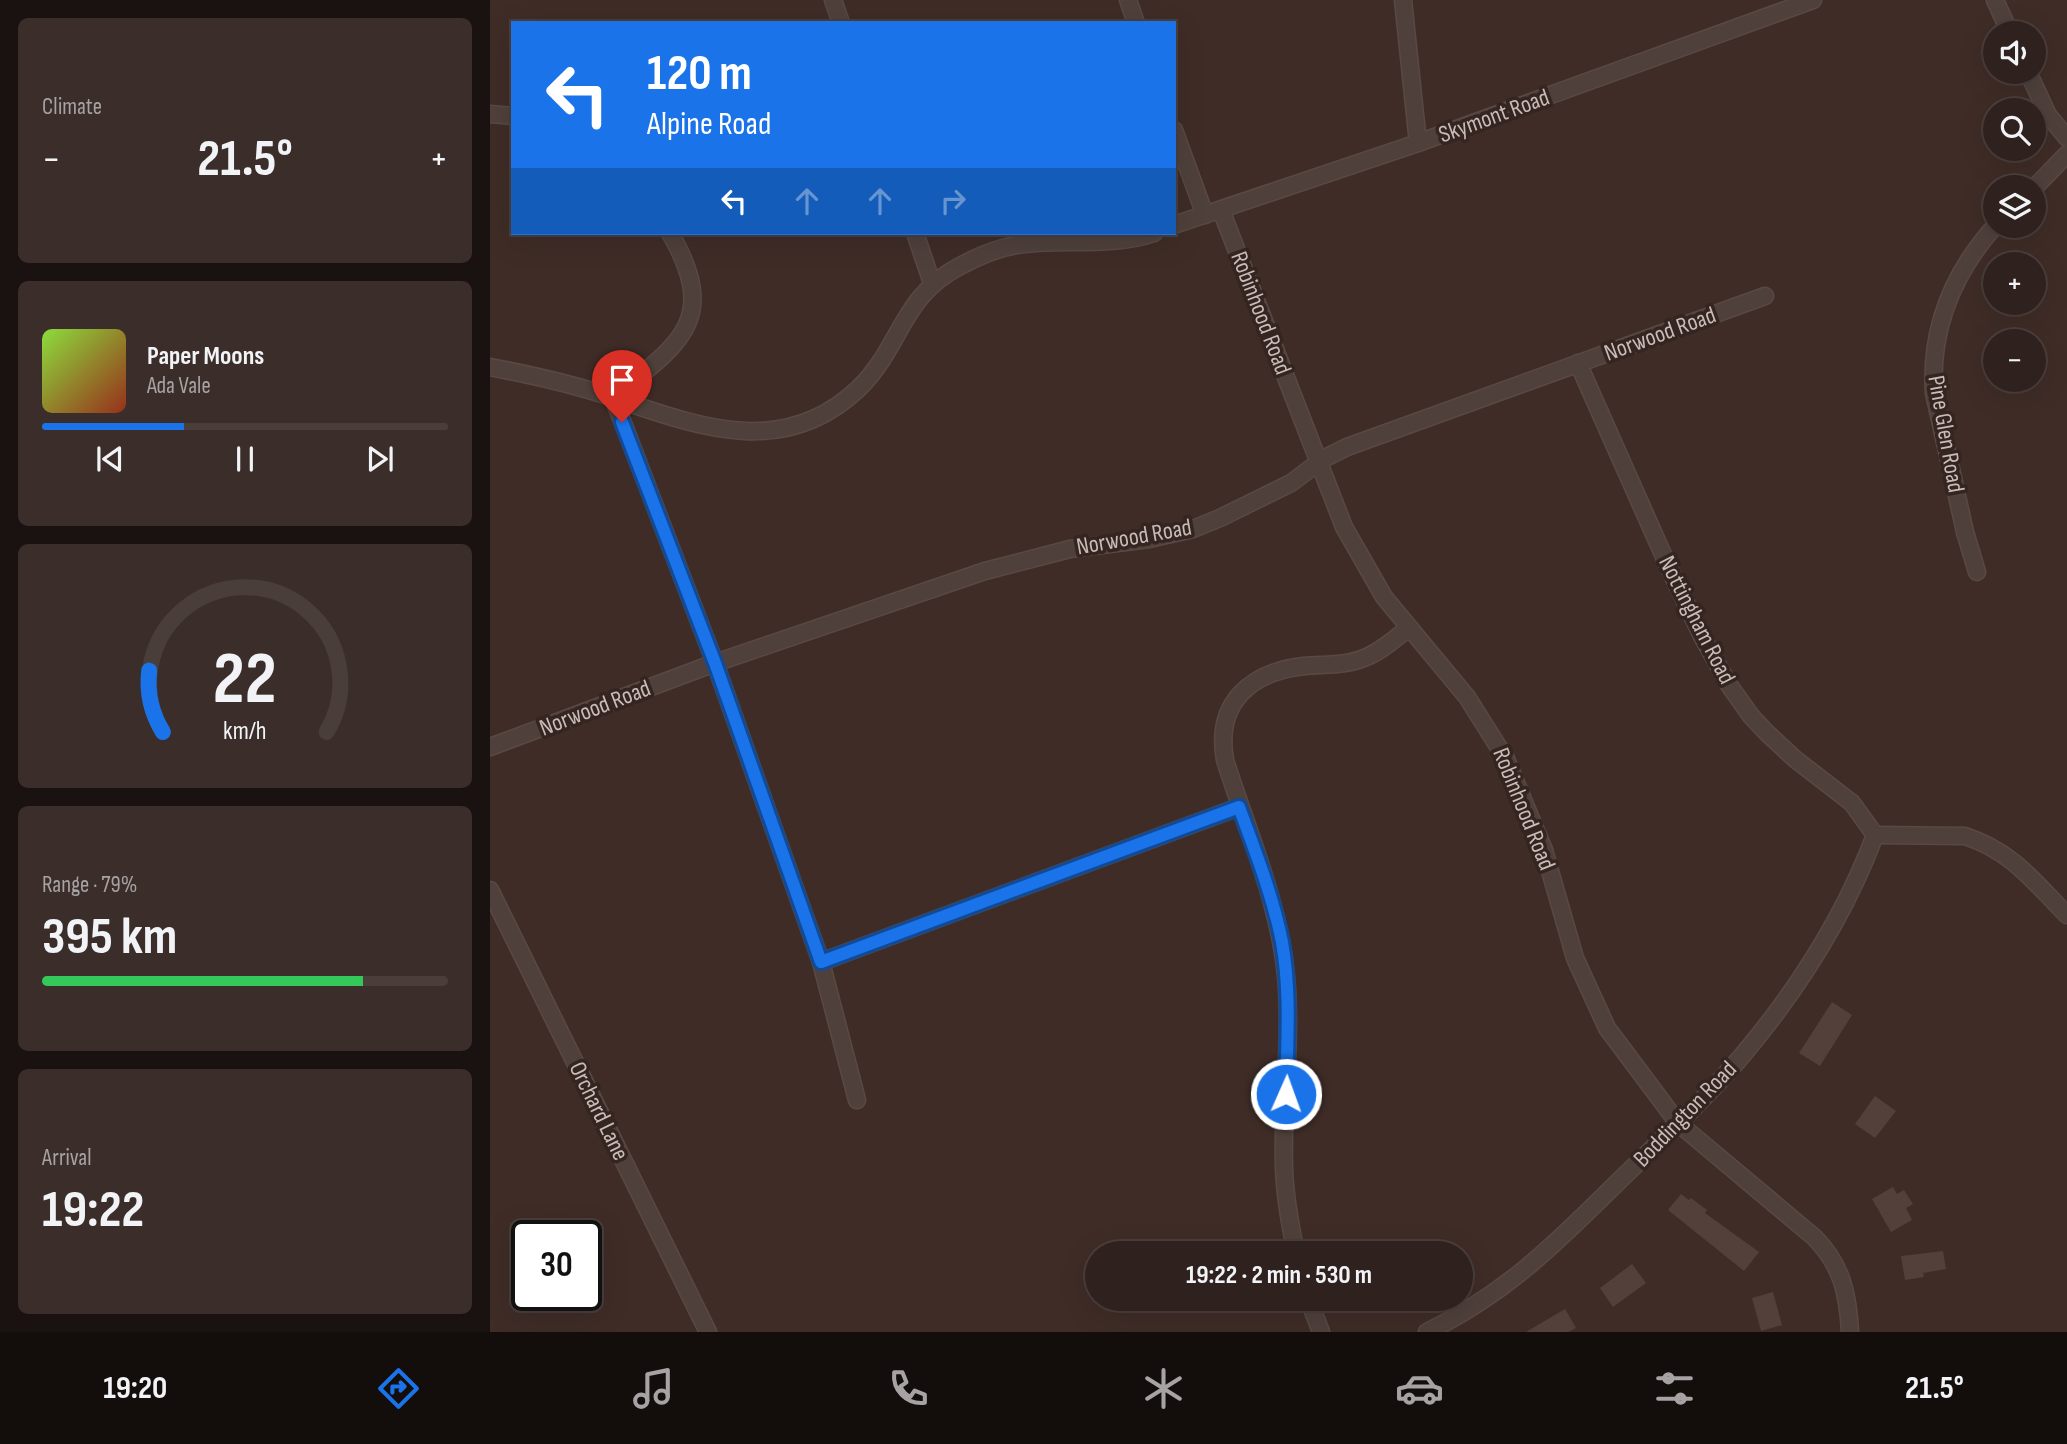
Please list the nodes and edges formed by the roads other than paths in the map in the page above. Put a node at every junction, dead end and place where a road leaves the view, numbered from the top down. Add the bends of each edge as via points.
1 (833, 0) edge
2 (1128, 0) edge
3 (1403, 0) edge
4 (1813, 0) edge
5 (1995, 0) edge
6 (840, 21) edge
7 (1135, 21) edge
8 (2005, 21) edge
9 (2033, 84) edge
10 (490, 114) edge
11 (511, 116) edge
12 (1176, 135) edge
13 (2067, 138) edge
14 (1418, 143) junction
15 (2067, 154) edge
16 (2046, 176) edge
17 (1221, 210) junction
18 (1205, 215) junction
19 (1176, 224) edge
20 (671, 235) edge
21 (916, 235) edge
22 (1144, 235) edge
23 (1985, 238) edge
24 (932, 284) junction
25 (1765, 296) dead end
26 (1578, 363) junction
27 (490, 367) edge
28 (613, 397) junction
29 (1318, 463) junction
30 (1978, 572) dead end
31 (1409, 628) junction
32 (715, 663) junction
33 (490, 747) edge
34 (1239, 807) junction
35 (1875, 835) junction
36 (490, 890) edge
37 (2067, 915) edge
38 (821, 962) junction
39 (857, 1100) dead end
40 (1678, 1123) junction
41 (1294, 1241) edge
42 (1313, 1311) edge
43 (708, 1332) edge
44 (1321, 1332) edge
45 (1427, 1332) edge
46 (1850, 1332) edge

1 - 6 street
2 - 7 street
3 - 14 street
4 - 14 street, Skymont Road
5 - 8 street
9 - 13 street via 2045,111
10 - 11 street
12 - 18 street
14 - 17 street, Skymont Road
15 - 16 street
17 - 18 street, Skymont Road
17 - 29 street, Robinhood Road
18 - 19 street, Skymont Road
20 - 28 street via 690,284 690,321 672,348
21 - 24 street
22 - 24 street via 1013,246 977,257
23 - 30 street, Pine Glen Road via 1952,288 1938,335 1934,370 1934,393
24 - 28 street via 911,306 868,378 841,402 808,420 782,428 728,431 659,415
25 - 26 street, Norwood Road
26 - 29 street, Norwood Road via 1347,447
26 - 35 street, Nottingham Road via 1669,568 1729,685 1766,732 1852,803
27 - 28 street
28 - 32 street
29 - 31 street, Robinhood Road via 1352,544
29 - 32 street, Norwood Road via 1291,483 1193,529 1070,549 985,571
31 - 34 street via 1363,659 1280,670 1241,693 1228,713 1222,740
31 - 40 street, Robinhood Road via 1467,697 1503,751 1540,840 1566,933 1591,997 1612,1035
32 - 33 street, Norwood Road
32 - 38 street
34 - 38 street
34 - 41 street via 1277,920 1284,961 1288,1020 1284,1168
35 - 37 street via 1965,836 1978,841 2010,859
35 - 40 street, Boddington Road via 1851,889 1791,992 1740,1058
36 - 43 street, Orchard Lane
38 - 39 street
40 - 45 street, Boddington Road via 1527,1269
40 - 46 street, Robinhood Road via 1828,1252 1847,1293
42 - 44 street

